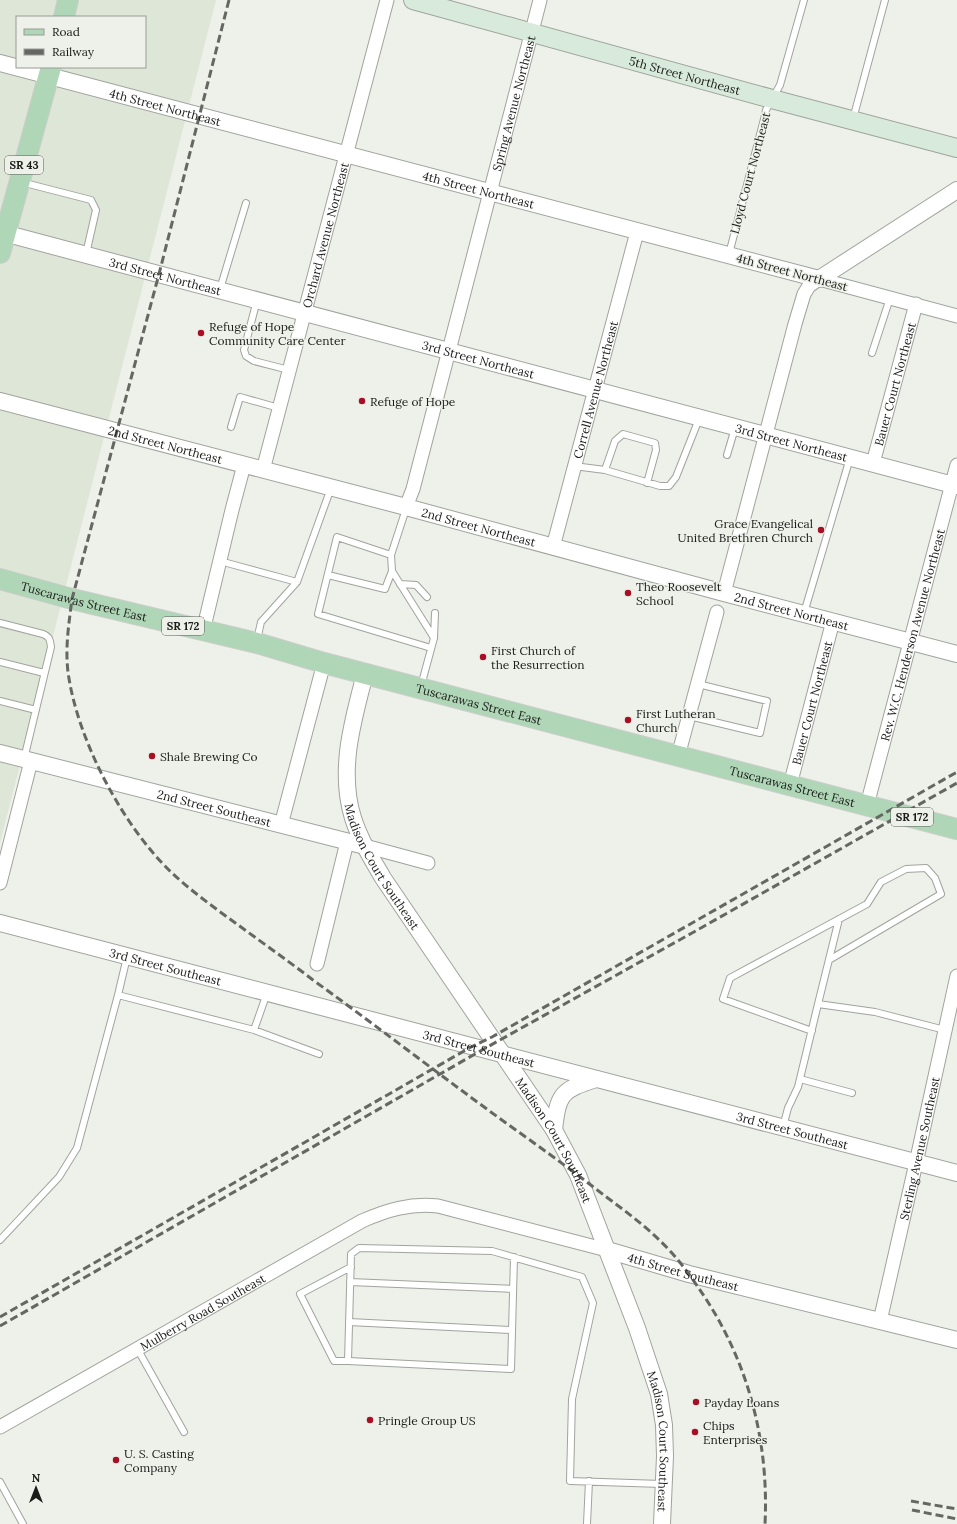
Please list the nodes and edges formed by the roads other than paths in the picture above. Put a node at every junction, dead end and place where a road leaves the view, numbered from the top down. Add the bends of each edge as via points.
1 (68, 0) edge
2 (388, 0) edge
3 (413, 0) edge
4 (540, 0) edge
5 (804, 0) edge
6 (885, 0) edge
7 (64, 16) edge
8 (531, 33) junction
9 (0, 63) edge
10 (16, 66) edge
11 (31, 68) edge
12 (49, 71) edge
13 (772, 99) junction
14 (853, 120) junction
15 (957, 148) edge
16 (346, 155) junction
17 (20, 181) junction
18 (957, 190) edge
19 (490, 193) junction
20 (246, 203) dead end
21 (637, 232) junction
22 (3, 233) edge
23 (0, 254) edge
24 (86, 255) junction
25 (729, 256) junction
26 (819, 279) junction
27 (219, 290) junction
28 (890, 298) junction
29 (257, 300) junction
30 (916, 304) junction
31 (304, 313) junction
32 (957, 316) edge
33 (450, 351) junction
34 (872, 353) dead end
35 (289, 370) junction
36 (594, 390) junction
37 (0, 401) edge
38 (279, 408) junction
39 (700, 417) junction
40 (231, 427) dead end
41 (736, 427) junction
42 (766, 435) junction
43 (727, 455) dead end
44 (850, 457) junction
45 (874, 463) junction
46 (244, 465) junction
47 (957, 465) edge
48 (574, 466) junction
49 (263, 470) junction
50 (605, 470) junction
51 (647, 483) junction
52 (954, 485) edge
53 (331, 488) junction
54 (406, 507) junction
55 (553, 547) junction
56 (391, 555) junction
57 (227, 563) dead end
58 (392, 571) junction
59 (328, 574) junction
60 (0, 579) edge
61 (298, 582) junction
62 (400, 584) junction
63 (724, 593) junction
64 (427, 597) dead end
65 (717, 612) dead end
66 (436, 613) dead end
67 (804, 613) junction
68 (833, 621) junction
69 (0, 623) edge
70 (203, 631) junction
71 (434, 638) junction
72 (910, 641) junction
73 (257, 643) junction
74 (431, 648) junction
75 (957, 654) edge
76 (0, 662) edge
77 (324, 664) junction
78 (44, 673) junction
79 (365, 674) junction
80 (698, 684) junction
81 (420, 688) junction
82 (0, 701) edge
83 (36, 710) junction
84 (689, 716) junction
85 (0, 753) edge
86 (678, 756) junction
87 (27, 760) junction
88 (790, 785) junction
89 (866, 805) junction
90 (281, 825) junction
91 (957, 829) edge
92 (347, 842) junction
93 (365, 846) junction
94 (428, 863) dead end
95 (0, 883) edge
96 (838, 919) junction
97 (0, 923) edge
98 (128, 957) junction
99 (829, 960) junction
100 (317, 964) dead end
101 (957, 976) edge
102 (267, 993) junction
103 (118, 995) junction
104 (954, 999) edge
105 (818, 1004) junction
106 (254, 1030) junction
107 (945, 1030) junction
108 (812, 1031) junction
109 (319, 1054) dead end
110 (504, 1055) junction
111 (596, 1079) junction
112 (800, 1080) junction
113 (852, 1093) dead end
114 (782, 1128) junction
115 (554, 1130) junction
116 (916, 1163) junction
117 (957, 1173) edge
118 (409, 1206) joint
119 (0, 1240) edge
120 (607, 1250) junction
121 (514, 1257) junction
122 (351, 1267) junction
123 (350, 1282) junction
124 (513, 1289) junction
125 (349, 1322) junction
126 (880, 1322) junction
127 (512, 1330) junction
128 (957, 1340) edge
129 (138, 1350) junction
130 (348, 1361) junction
131 (0, 1427) edge
132 (184, 1432) dead end
133 (589, 1481) junction
134 (0, 1482) edge
135 (664, 1484) junction
136 (23, 1524) edge
137 (587, 1524) edge
138 (662, 1524) edge

1 - 7 main road
2 - 16 street, Orchard Avenue Northeast
3 - 8 main road, 5th Street Northeast
4 - 8 street, Spring Avenue Northeast
5 - 13 lane, Lloyd Court Northeast via 780,85
6 - 14 lane
8 - 13 main road, 5th Street Northeast
8 - 19 street, Spring Avenue Northeast
9 - 10 street, 4th Street Northeast
11 - 12 street, 4th Street Northeast
12 - 16 street, 4th Street Northeast
12 - 17 main road, SR 43
13 - 14 main road, 5th Street Northeast
13 - 25 lane, Lloyd Court Northeast via 764,119
14 - 15 main road, 5th Street Northeast
16 - 19 street, 4th Street Northeast
16 - 31 street, Orchard Avenue Northeast
17 - 22 main road, SR 43
17 - 24 lane via 91,200 96,210
18 - 26 street
19 - 21 street, 4th Street Northeast
19 - 33 street, Spring Avenue Northeast
20 - 27 lane
21 - 25 street, 4th Street Northeast
21 - 36 street, Correll Avenue Northeast
22 - 23 main road, SR 43
22 - 24 street, 3rd Street Northeast
24 - 27 street, 3rd Street Northeast
25 - 26 street, 4th Street Northeast
26 - 28 street, 4th Street Northeast
26 - 42 street via 809,286 804,294
27 - 29 street, 3rd Street Northeast
28 - 30 street, 4th Street Northeast
28 - 34 lane
29 - 31 street, 3rd Street Northeast
29 - 35 lane via 244,350 246,356 254,361
30 - 32 street, 4th Street Northeast
30 - 45 street, Bauer Court Northeast
31 - 33 street, 3rd Street Northeast
31 - 35 street, Orchard Avenue Northeast
33 - 36 street, 3rd Street Northeast
33 - 54 street, Spring Avenue Northeast
35 - 38 street, Orchard Avenue Northeast
36 - 39 street, 3rd Street Northeast
36 - 48 street, Correll Avenue Northeast
37 - 46 street, 2nd Street Northeast
38 - 40 lane via 240,397
38 - 49 street, Orchard Avenue Northeast
39 - 41 street, 3rd Street Northeast
39 - 51 lane via 676,477 669,486
41 - 42 street, 3rd Street Northeast
41 - 43 lane
42 - 44 street, 3rd Street Northeast
42 - 63 street
44 - 45 street, 3rd Street Northeast
44 - 67 lane
45 - 52 street, 3rd Street Northeast
46 - 49 street, 2nd Street Northeast
46 - 70 street
47 - 52 street, Rev. W.C. Henderson Avenue Northeast
48 - 50 lane
48 - 55 street, Correll Avenue Northeast
49 - 53 street, 2nd Street Northeast
50 - 51 lane
50 - 51 lane via 615,441 622,434 655,443 656,450
52 - 72 street, Rev. W.C. Henderson Avenue Northeast
53 - 54 street, 2nd Street Northeast
53 - 61 lane
54 - 55 street, 2nd Street Northeast
54 - 56 lane
55 - 63 street, 2nd Street Northeast
56 - 58 lane
56 - 59 lane via 337,538
57 - 61 lane
58 - 59 lane via 385,589
58 - 62 lane
59 - 74 lane via 318,614
60 - 70 main road, Tuscarawas Street East / SR 172
61 - 73 lane via 261,622
62 - 64 lane via 416,585
62 - 71 lane
63 - 67 street, 2nd Street Northeast
65 - 80 street
66 - 71 lane
67 - 68 street, 2nd Street Northeast
68 - 72 street, 2nd Street Northeast
68 - 88 street, Bauer Court Northeast
69 - 78 lane via 48,636 51,647
70 - 73 main road, Tuscarawas Street East / SR 172
71 - 74 lane
72 - 75 street, 2nd Street Northeast
72 - 89 street, Rev. W.C. Henderson Avenue Northeast
73 - 77 main road, Tuscarawas Street East / SR 172
74 - 81 lane
76 - 78 lane
77 - 79 main road, Tuscarawas Street East / SR 172
77 - 90 street
78 - 83 lane
79 - 81 main road, Tuscarawas Street East / SR 172
79 - 93 street, Madison Court Southeast via 350,737 347,777 353,817
80 - 84 street
80 - 84 lane via 768,701 760,733
81 - 86 main road, Tuscarawas Street East / SR 172
82 - 83 lane
83 - 87 lane
84 - 86 street
85 - 87 street, 2nd Street Southeast
86 - 88 main road, Tuscarawas Street East / SR 172
87 - 90 street, 2nd Street Southeast
87 - 95 street
88 - 89 main road, Tuscarawas Street East / SR 172
89 - 91 main road, Tuscarawas Street East / SR 172
90 - 92 street, 2nd Street Southeast
92 - 93 street, 2nd Street Southeast
92 - 100 street
93 - 94 street, 2nd Street Southeast
93 - 110 street, Madison Court Southeast via 383,878
96 - 99 lane
96 - 99 lane via 867,904 881,882 906,869 926,868 935,878 941,894
96 - 108 lane via 730,978 723,999
97 - 98 street, 3rd Street Southeast
98 - 102 street, 3rd Street Southeast
98 - 103 lane
99 - 105 lane
101 - 104 street, Sterling Avenue Southeast
102 - 106 lane
102 - 110 street, 3rd Street Southeast
103 - 106 lane
103 - 119 lane via 78,1148 59,1177
104 - 107 street, Sterling Avenue Southeast
105 - 107 lane via 874,1012
105 - 108 lane
106 - 109 lane
107 - 116 street, Sterling Avenue Southeast
108 - 112 lane
110 - 111 street, 3rd Street Southeast
110 - 115 street, Madison Court Southeast
111 - 114 street, 3rd Street Southeast
111 - 115 street via 573,1087 563,1095 557,1108
112 - 113 lane
112 - 114 lane
114 - 116 street, 3rd Street Southeast
115 - 120 street, Madison Court Southeast via 578,1175
116 - 117 street, 3rd Street Southeast
116 - 126 street, Sterling Avenue Southeast
118 - 120 street, 4th Street Southeast via 438,1206
118 - 129 street, Mulberry Road Southeast via 362,1221
120 - 126 street, 4th Street Southeast via 689,1274
120 - 135 street, Madison Court Southeast via 659,1394 664,1425
121 - 122 lane via 492,1251 359,1248 351,1254
121 - 124 lane
121 - 133 lane via 582,1277 593,1303 572,1400 570,1481
122 - 123 lane
122 - 130 lane via 300,1294 334,1361
123 - 124 lane
123 - 125 lane
124 - 127 lane
125 - 127 lane
125 - 130 lane
126 - 128 street, 4th Street Southeast
127 - 130 lane via 511,1369
129 - 131 street, Mulberry Road Southeast
129 - 132 lane
133 - 135 lane
133 - 137 lane
134 - 136 lane
135 - 138 street, Madison Court Southeast

